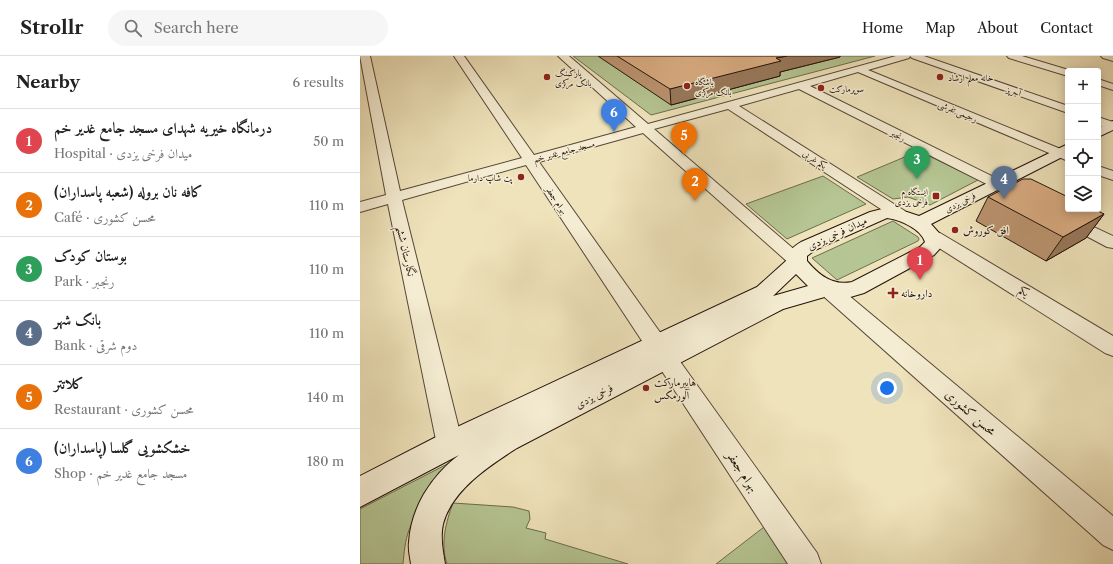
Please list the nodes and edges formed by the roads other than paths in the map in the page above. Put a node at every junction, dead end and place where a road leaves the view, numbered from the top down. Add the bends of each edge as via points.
1 (365, 56) edge
2 (459, 56) edge
3 (563, 56) edge
4 (906, 56) edge
5 (915, 56) edge
6 (1012, 56) edge
7 (1106, 56) edge
8 (1113, 58) edge
9 (858, 69) junction
10 (1065, 72) edge
11 (1101, 83) edge
12 (800, 86) junction
13 (1113, 87) edge
14 (730, 105) junction
15 (1065, 109) edge
16 (1101, 122) edge
17 (1113, 126) edge
18 (645, 128) junction
19 (1101, 132) edge
20 (1064, 153) edge
21 (530, 160) junction
22 (1101, 171) edge
23 (1113, 176) edge
24 (996, 184) junction
25 (394, 198) junction
26 (360, 207) edge
27 (899, 214) junction
28 (917, 224) junction
29 (934, 237) junction
30 (1113, 243) edge
31 (797, 261) junction
32 (827, 289) junction
33 (1113, 347) edge
34 (661, 352) junction
35 (450, 445) junction
36 (360, 492) edge
37 (1113, 535) edge
38 (428, 564) edge
39 (806, 564) edge

1 - 25 street, نگارستان ششم
2 - 21 street, بهرام جعفر
3 - 18 street
4 - 9 street, مسجد جامع غدیر خم
5 - 15 street, آجرپز
6 - 10 street
7 - 8 street
9 - 12 street, مسجد جامع غدیر خم
9 - 20 street, رحیمی تفرشی
11 - 13 street
12 - 14 street, مسجد جامع غدیر خم
12 - 24 street, رنجبر
14 - 18 street, مسجد جامع غدیر خم
14 - 27 street, یکم غربی
16 - 17 street
17 - 19 main road
18 - 21 street, مسجد جامع غدیر خم
18 - 31 street
20 - 24 main road, فرخی یزدی
21 - 25 street, مسجد جامع غدیر خم
21 - 34 street, بهرام جعفر
22 - 23 street
24 - 28 main road, فرخی یزدی
24 - 30 street, رنجبر
25 - 26 street, مسجد جامع غدیر خم
25 - 35 street, نگارستان ششم
27 - 28 main road
27 - 31 main road, میدان فرخی یزدی via 876,216 808,246 798,253
28 - 29 main road
29 - 32 main road via 935,244 927,251 857,288 842,291
29 - 33 street, یکم
31 - 32 main road, میدان فرخی یزدی via 804,271
31 - 34 main road, فرخی یزدی via 764,292
32 - 34 main road, فرخی یزدی via 776,303
32 - 37 street, محسن کشوری
34 - 35 main road, فرخی یزدی
34 - 38 main road, فرخی یزدی via 507,439 467,467 454,480 431,512 425,544
34 - 39 street, بهرام جعفر
35 - 36 main road, فرخی یزدی

